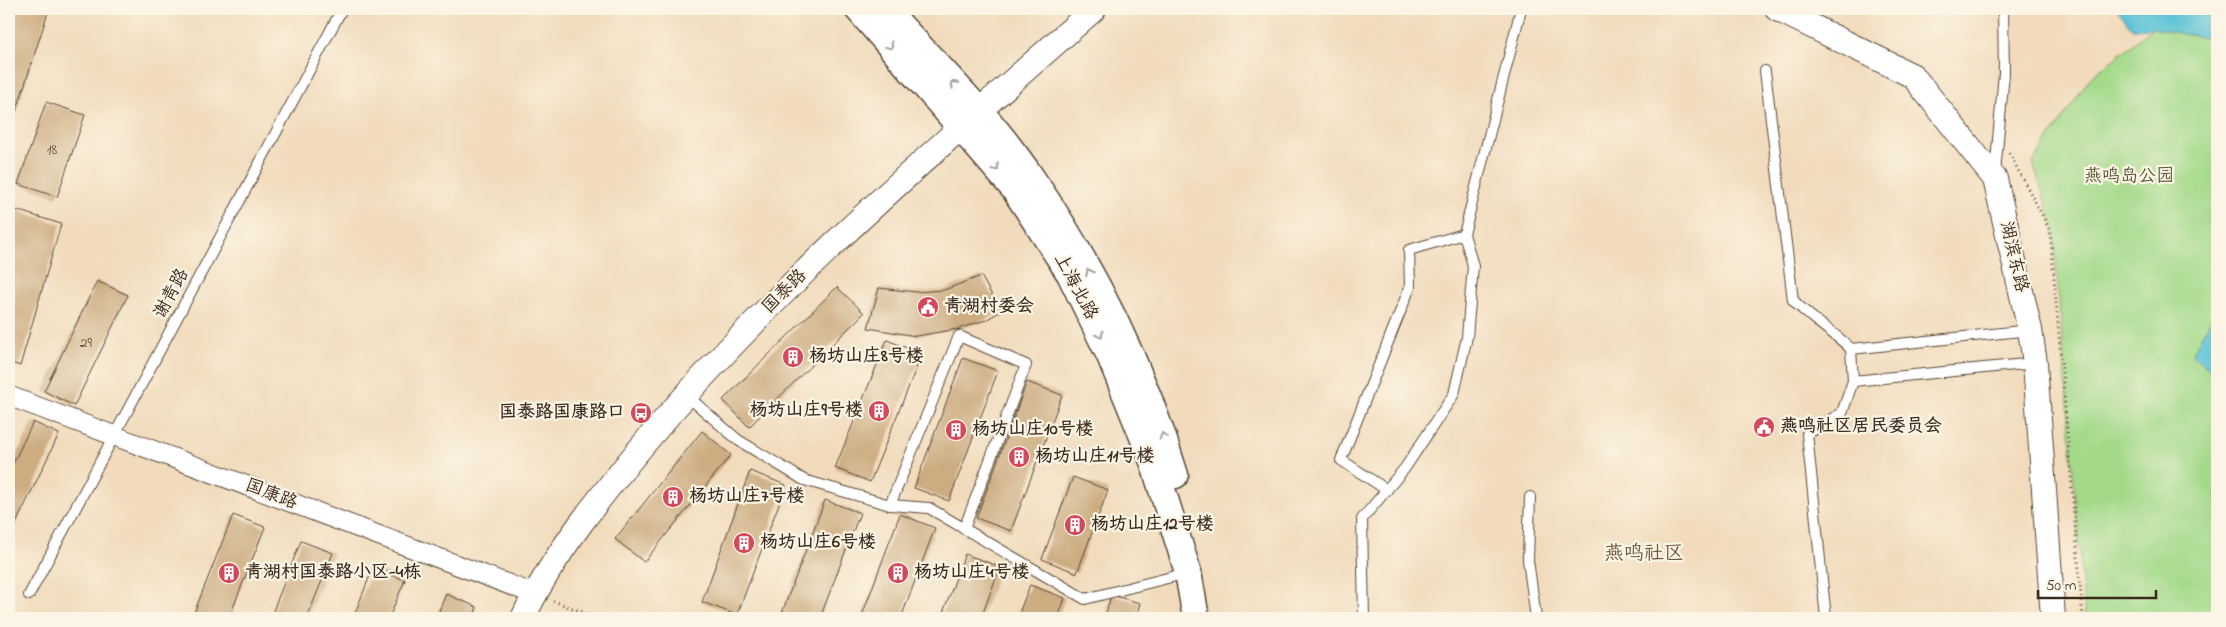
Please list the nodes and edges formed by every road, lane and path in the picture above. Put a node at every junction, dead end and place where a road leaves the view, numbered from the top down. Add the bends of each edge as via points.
1 (342, 9) edge
2 (858, 9) edge
3 (885, 9) edge
4 (1094, 9) edge
5 (1521, 9) edge
6 (1777, 9) edge
7 (2003, 9) edge
8 (1765, 72) dead end
9 (970, 119) junction
10 (1998, 140) junction
11 (1995, 179) junction
12 (1464, 234) junction
13 (2030, 330) junction
14 (1851, 349) junction
15 (2034, 363) junction
16 (1853, 381) junction
17 (686, 394) junction
18 (9, 396) edge
19 (114, 436) junction
20 (1387, 490) junction
21 (1530, 496) dead end
22 (890, 505) junction
23 (964, 529) junction
24 (1188, 572) junction
25 (534, 594) junction
26 (29, 595) dead end
27 (523, 618) edge
28 (599, 618) edge
29 (1196, 618) edge
30 (1212, 618) edge
31 (1364, 618) edge
32 (1536, 618) edge
33 (1826, 618) edge
34 (2053, 618) edge
35 (2082, 618) edge

1 - 19 lane, 谢青路
2 -> 9 main road, 上海北路
9 -> 3 main road, 上海北路
4 - 9 street, 国泰路
5 - 12 lane
6 - 11 street, 湖滨东路 via 1913,76
7 - 10 lane via 2004,73
8 - 14 lane via 1793,300 1809,317 1836,334
9 - 17 street, 国泰路 via 777,299
9 -> 24 main road, 上海北路 via 1070,274 1110,356 1153,461
30 -> 9 main road, 上海北路 via 1199,556 1160,424 1120,334 1083,261 1033,179
10 - 11 lane
10 - 35 path, 湖滨东路 via 2010,155 2050,230
11 - 13 street, 湖滨东路
12 - 20 lane via 1473,266 1467,337 1454,394
12 - 20 lane via 1409,250 1410,287 1341,460
13 - 14 lane
13 - 15 street, 湖滨东路
14 - 16 lane
15 - 16 lane
15 - 34 street, 湖滨东路
16 - 33 lane via 1842,413 1807,434
17 - 22 lane via 738,440 804,480
17 - 25 street, 国泰路 via 602,493
18 - 19 street, 国康路
19 - 25 street, 国康路
19 - 26 lane, 谢青路
20 - 31 lane via 1362,519
21 - 32 lane via 1528,560
22 - 23 lane via 929,508
22 - 23 lane via 959,336 1026,365
23 - 24 lane via 1085,599
24 - 29 main road, 上海北路
25 - 27 street, 国泰路
25 - 28 path

